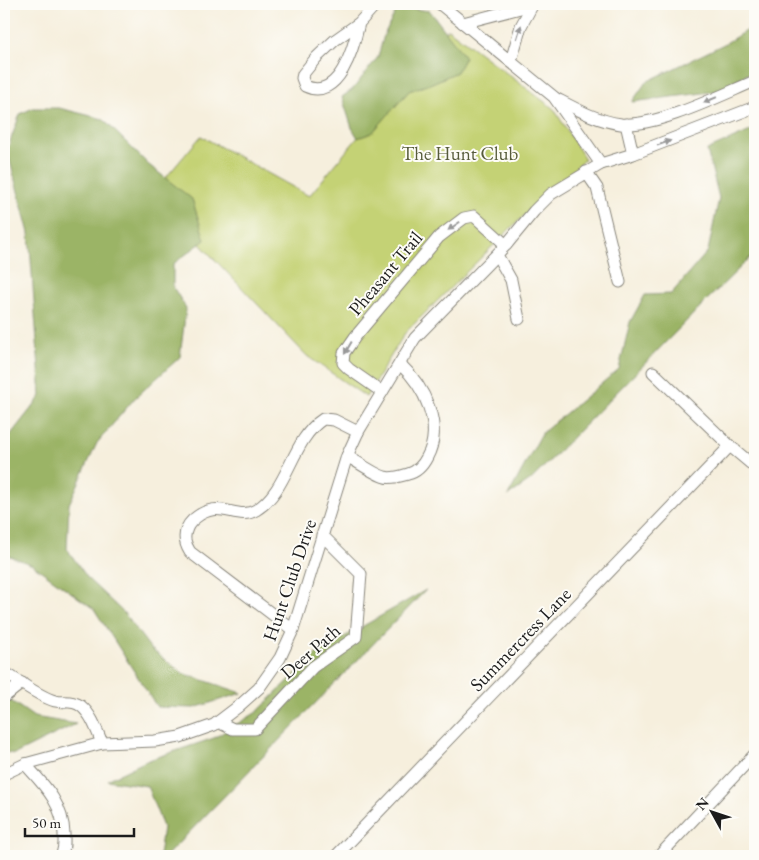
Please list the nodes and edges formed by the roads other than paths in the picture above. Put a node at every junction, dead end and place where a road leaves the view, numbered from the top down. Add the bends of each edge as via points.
1 (376, 4) edge
2 (440, 4) edge
3 (532, 5) edge
4 (359, 23) junction
5 (464, 23) junction
6 (511, 61) junction
7 (755, 81) edge
8 (554, 97) junction
9 (755, 107) edge
10 (626, 124) junction
11 (633, 154) junction
12 (601, 164) junction
13 (586, 172) junction
14 (506, 245) junction
15 (497, 255) junction
16 (620, 282) dead end
17 (519, 319) dead end
18 (400, 364) junction
19 (654, 372) dead end
20 (382, 392) junction
21 (358, 432) junction
22 (730, 446) junction
23 (347, 456) junction
24 (755, 467) edge
25 (322, 535) junction
26 (293, 630) junction
27 (4, 672) edge
28 (22, 683) junction
29 (4, 696) edge
30 (218, 722) junction
31 (102, 743) junction
32 (755, 754) edge
33 (25, 764) junction
34 (4, 774) edge
35 (61, 856) edge
36 (336, 856) edge
37 (659, 856) edge

1 - 4 street
2 - 5 street
3 - 5 street
6 -> 3 street via 521,26
4 - 4 street via 316,58 303,74 305,86 320,90 342,71 354,48
5 - 6 street
6 - 8 street
7 -> 10 street via 654,120
8 - 10 street via 584,113
8 - 12 street
11 -> 9 street, Hunt Club Drive
10 - 11 street
11 - 12 street, Hunt Club Drive
12 - 13 street, Hunt Club Drive
13 - 14 street, Hunt Club Drive via 551,194
13 - 16 street via 597,188
14 - 15 street, Hunt Club Drive
14 -> 20 street, Pheasant Trail via 474,216 464,218 438,237 354,337 344,354 343,363
15 - 17 street via 511,280
15 - 18 street, Hunt Club Drive via 415,338
18 - 20 street, Hunt Club Drive
18 - 23 street via 424,394 432,416 432,448 425,462 414,472 385,477
19 - 22 street
20 - 21 street, Hunt Club Drive
21 - 23 street, Hunt Club Drive
21 - 26 street via 334,420 323,419 310,429 278,486 263,504 244,514 218,508 205,512 194,518 187,528 185,546 190,552
22 - 24 street
22 - 36 street, Summercress Lane
23 - 25 street, Hunt Club Drive
25 - 26 street, Hunt Club Drive
25 - 30 street, Deer Path via 361,574 356,637 313,668 255,728 233,729
26 - 30 street, Hunt Club Drive via 280,658 259,688
27 - 28 street
28 - 29 street
28 - 31 street via 55,701 75,702 82,707
30 - 31 street, Hunt Club Drive via 180,737
31 - 33 street, Hunt Club Drive
32 - 37 street
33 - 34 street, Hunt Club Drive
33 - 35 street via 54,797 60,810 64,824 64,851

